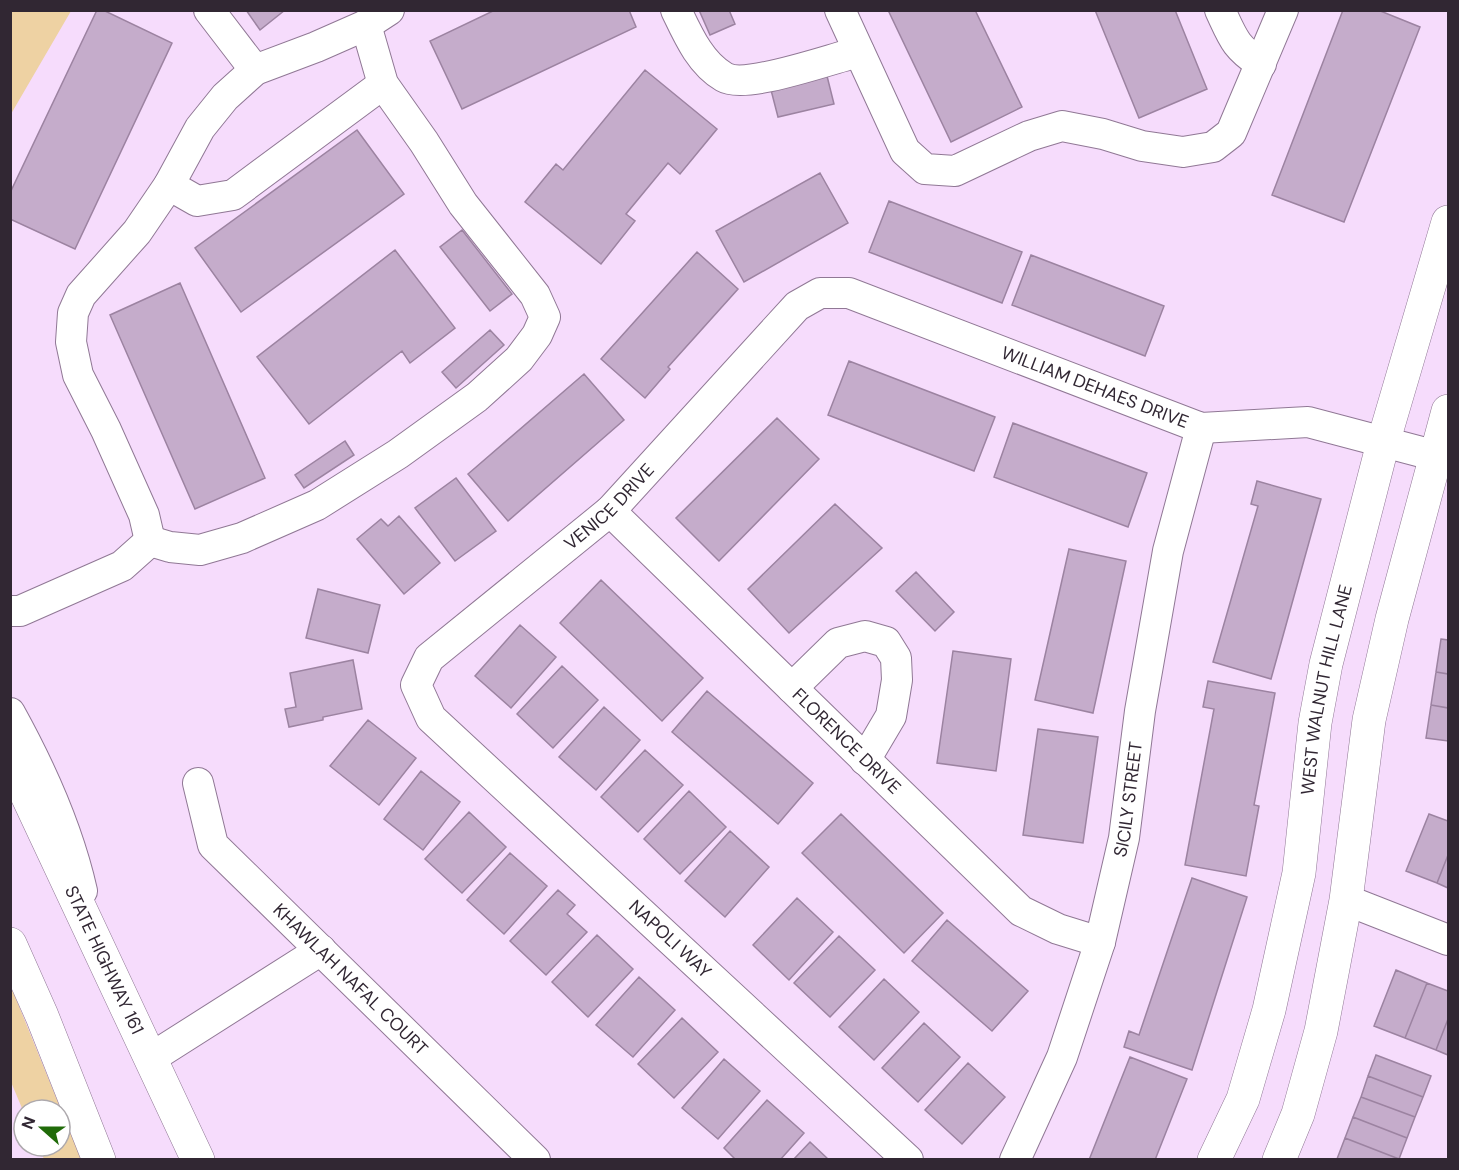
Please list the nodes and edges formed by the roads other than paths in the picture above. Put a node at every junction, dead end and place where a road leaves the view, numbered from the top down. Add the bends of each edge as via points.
1 (209, 10) edge
2 (676, 10) edge
3 (840, 10) edge
4 (1220, 10) edge
5 (1282, 10) edge
6 (377, 18) edge
7 (859, 52) junction
8 (1261, 64) junction
9 (255, 70) junction
10 (383, 84) junction
11 (169, 185) junction
12 (1449, 222) edge
13 (820, 292) joint
14 (1449, 411) edge
15 (1201, 428) junction
16 (1383, 443) junction
17 (1443, 458) edge
18 (610, 511) junction
19 (150, 541) junction
20 (14, 616) edge
21 (792, 688) junction
22 (10, 713) edge
23 (431, 718) joint
24 (10, 759) edge
25 (865, 760) junction
26 (198, 783) dead end
27 (1346, 900) junction
28 (90, 927) junction
29 (1449, 940) edge
30 (1100, 942) junction
31 (10, 944) edge
32 (321, 950) junction
33 (151, 1058) junction
34 (99, 1160) edge
35 (198, 1160) edge
36 (536, 1160) edge
37 (908, 1160) edge
38 (1015, 1160) edge
39 (1214, 1160) edge
40 (1279, 1160) edge

1 - 9 street
2 - 7 street via 708,65 726,79 756,80
3 - 7 street
4 - 8 street via 1234,41
5 - 8 street
6 - 9 street via 316,48
6 - 10 street
7 - 8 street via 905,151 925,170 955,171 1029,136 1062,126 1183,152 1213,147 1230,133
9 - 11 street via 225,97 200,128
10 - 11 street via 233,195 196,201
10 - 19 street via 463,204 536,294 545,317 537,335 519,359 477,397 398,454 317,504 242,538 200,550
11 - 19 street via 137,232 81,295 73,313 71,342 78,375 144,515
12 - 16 main road, WEST WALNUT HILL LANE
13 - 15 street, WILLIAM DEHAES DRIVE via 849,293
13 - 18 street, VENICE DRIVE via 797,306
14 - 17 main road
15 - 16 street, WILLIAM DEHAES DRIVE via 1308,422
15 - 30 street, SICILY STREET via 1168,551 1140,711 1124,838
16 - 17 street, WILLIAM DEHAES DRIVE
16 - 39 main road, WEST WALNUT HILL LANE via 1326,664 1299,873 1269,1010 1243,1099
17 - 27 main road via 1392,619 1369,720
18 - 21 street, FLORENCE DRIVE
18 - 23 street, VENICE DRIVE via 429,658 416,685
19 - 20 street via 122,566
21 - 25 street, FLORENCE DRIVE
21 - 25 street via 838,643 865,636 886,642 896,658 891,716
22 - 28 street via 63,826
23 - 37 street, NAPOLI WAY
24 - 28 main road, STATE HIGHWAY 161
25 - 30 street, FLORENCE DRIVE via 1021,911 1058,929
26 - 32 street, KHAWLAH NAFAL COURT via 213,845
27 - 29 street
27 - 40 main road via 1321,1031 1298,1114
28 - 33 main road, STATE HIGHWAY 161
30 - 38 street, SICILY STREET via 1062,1056
31 - 34 main road
32 - 33 street
32 - 36 street, KHAWLAH NAFAL COURT
33 - 35 main road, STATE HIGHWAY 161

